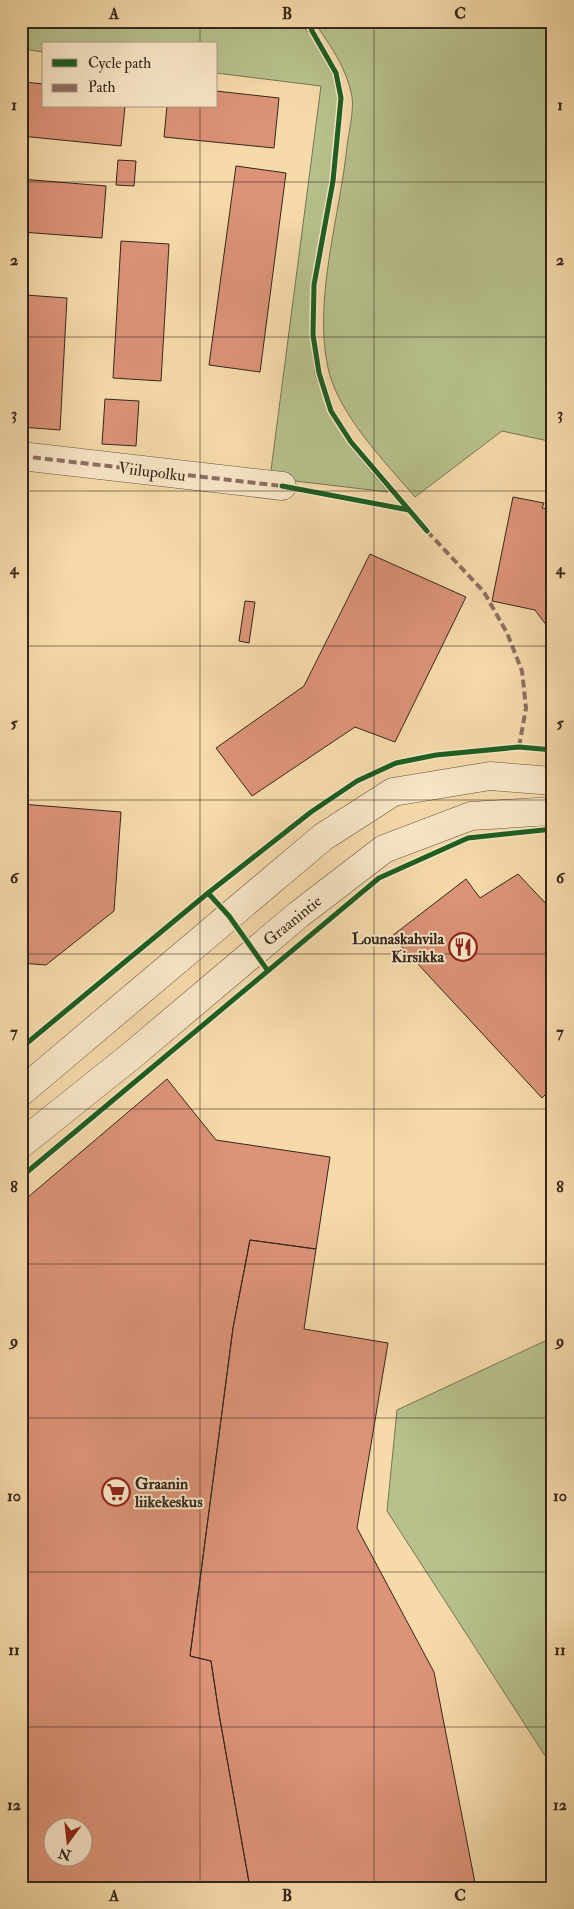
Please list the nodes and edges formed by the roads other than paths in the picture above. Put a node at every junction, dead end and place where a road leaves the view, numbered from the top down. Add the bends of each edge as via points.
1 (21, 456) edge
2 (282, 486) dead end
3 (553, 781) edge
4 (553, 812) edge
5 (21, 1092) edge
6 (21, 1144) edge

1 - 2 street, Viilupolku
3 - 5 street via 490,776 394,792 323,837
4 - 6 street, Graanintie via 472,816 384,849 298,915

